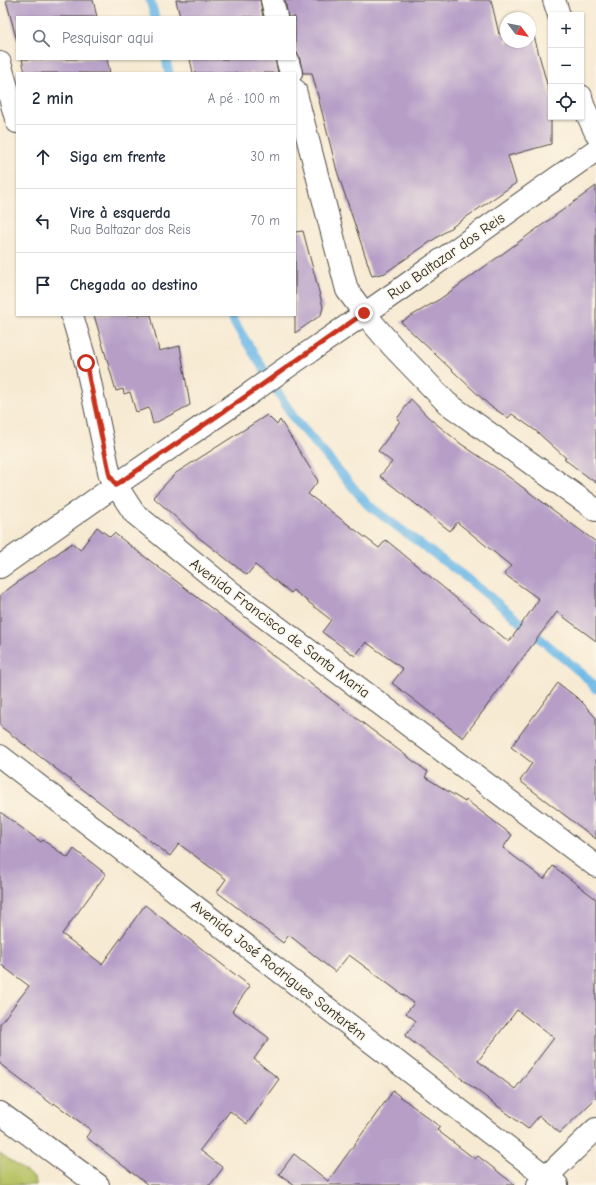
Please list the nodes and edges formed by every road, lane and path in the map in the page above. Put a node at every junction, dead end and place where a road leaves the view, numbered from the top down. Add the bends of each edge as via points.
1 (272, 0) edge
2 (554, 0) edge
3 (558, 12) edge
4 (276, 16) edge
5 (287, 60) edge
6 (0, 62) edge
7 (291, 72) edge
8 (296, 94) edge
9 (584, 107) edge
10 (16, 118) edge
11 (596, 133) edge
12 (596, 150) edge
13 (364, 313) junction
14 (72, 316) edge
15 (116, 485) junction
16 (596, 510) edge
17 (0, 567) edge
18 (0, 756) edge
19 (596, 866) edge
20 (0, 1113) edge
21 (596, 1129) edge
22 (547, 1182) edge
23 (98, 1185) edge

1 - 4 street
2 - 3 street
5 - 7 street
6 - 10 street
8 - 13 street via 347,290
9 - 11 street
12 - 13 street, Rua Baltazar dos Reis
13 - 15 street, Rua Baltazar dos Reis
13 - 16 street via 447,402
14 - 15 street, Avenida Francisco de Santa Maria via 86,363 110,476
15 - 17 street, Rua Baltazar dos Reis
15 - 19 street, Avenida Francisco de Santa Maria via 134,513 231,592
18 - 22 street, Avenida José Rodrigues Santarém
20 - 23 street
21 - 22 street

